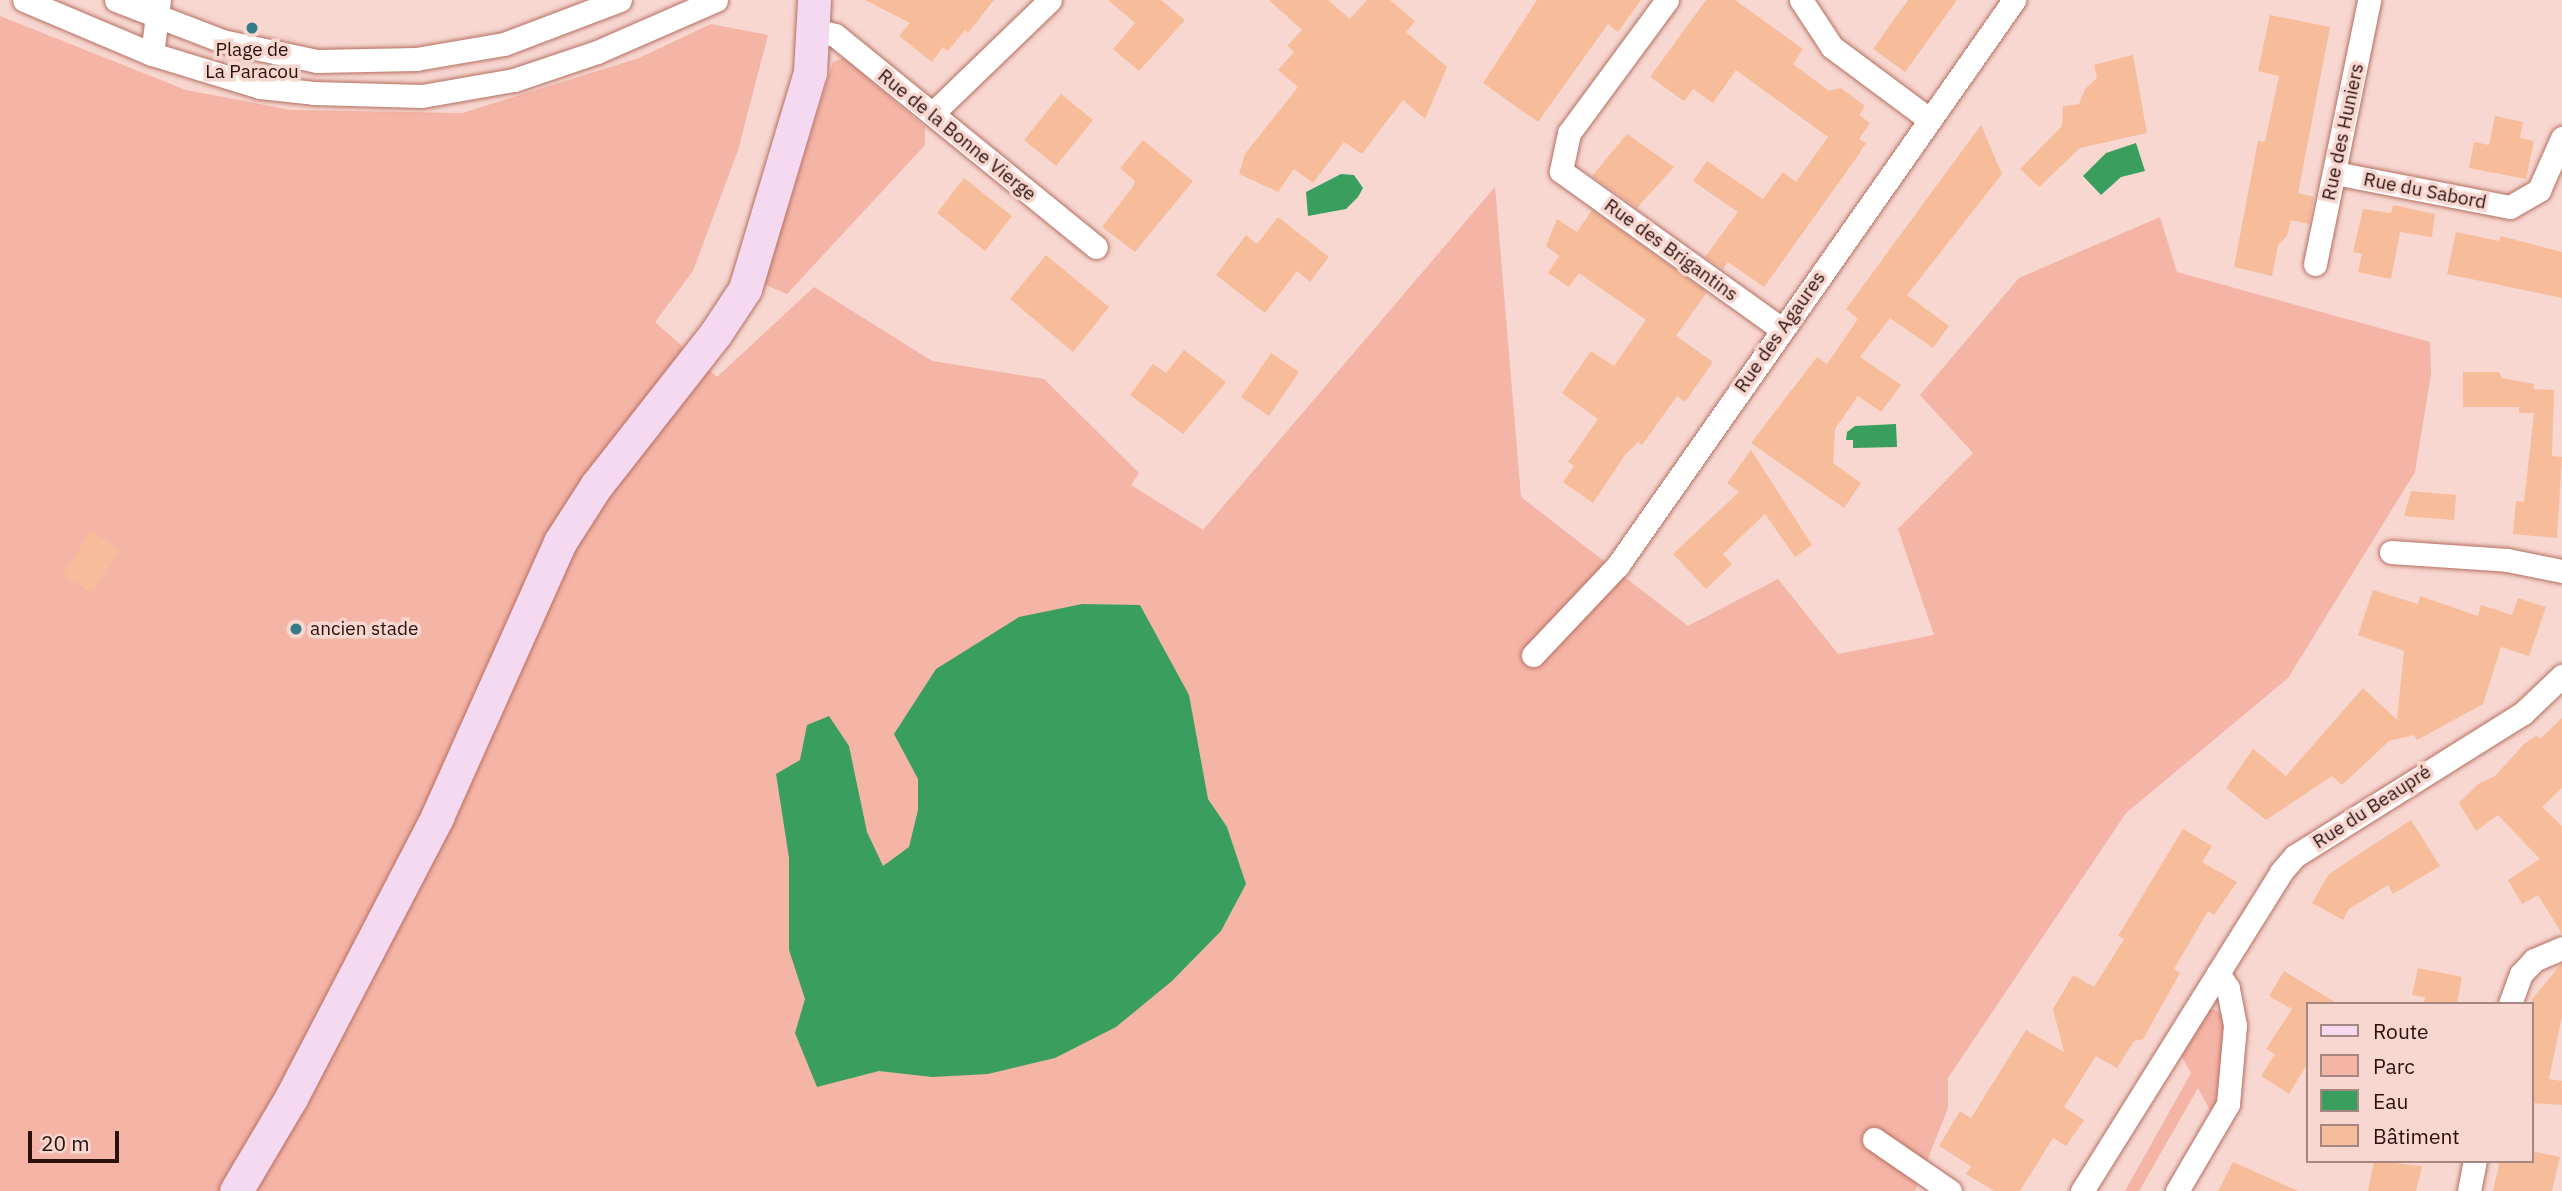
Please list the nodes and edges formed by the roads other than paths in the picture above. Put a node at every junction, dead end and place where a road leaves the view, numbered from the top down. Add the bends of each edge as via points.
1 (24, 0) edge
2 (116, 0) edge
3 (620, 0) edge
4 (716, 0) edge
5 (1050, 0) edge
6 (1667, 0) edge
7 (1801, 0) edge
8 (2014, 0) edge
9 (2369, 0) edge
10 (158, 9) edge
11 (815, 15) edge
12 (152, 54) junction
13 (934, 112) junction
14 (1929, 119) junction
15 (2562, 138) edge
16 (2335, 173) junction
17 (1096, 247) dead end
18 (2315, 264) dead end
19 (1782, 329) junction
20 (2391, 552) dead end
21 (2562, 571) edge
22 (1533, 654) dead end
23 (2562, 676) edge
24 (2562, 948) edge
25 (2218, 972) junction
26 (2511, 1002) edge
27 (1874, 1139) dead end
28 (2475, 1163) edge
29 (236, 1191) edge
30 (1950, 1191) edge
31 (2082, 1191) edge
32 (2177, 1191) edge
33 (2469, 1191) edge

1 - 12 street
2 - 10 street
3 - 10 street via 504,44 416,59 317,61 270,55
4 - 12 street via 597,52 537,72 422,96 260,87
5 - 13 street
6 - 19 street, Rue des Brigantins via 1569,133 1560,171
7 - 14 street via 1832,47
8 - 14 street, Rue des Agaures
9 - 16 street, Rue des Huniers
10 - 12 street
11 - 13 street, Rue de la Bonne Vierge
11 - 29 street via 810,72 744,289 708,343 596,486 560,542 437,817 291,1098
13 - 17 street, Rue de la Bonne Vierge
14 - 19 street, Rue des Agaures
15 - 16 street, Rue du Sabord via 2539,190 2510,207
16 - 18 street, Rue des Huniers
19 - 22 street, Rue des Agaures via 1618,565
20 - 21 street via 2507,560
23 - 25 street, Rue du Beaupré via 2522,713 2295,856
24 - 26 street via 2534,960 2521,974
25 - 31 street, Rue du Beaupré
25 - 32 street via 2228,988 2235,1026 2228,1104
27 - 30 street
28 - 33 street

